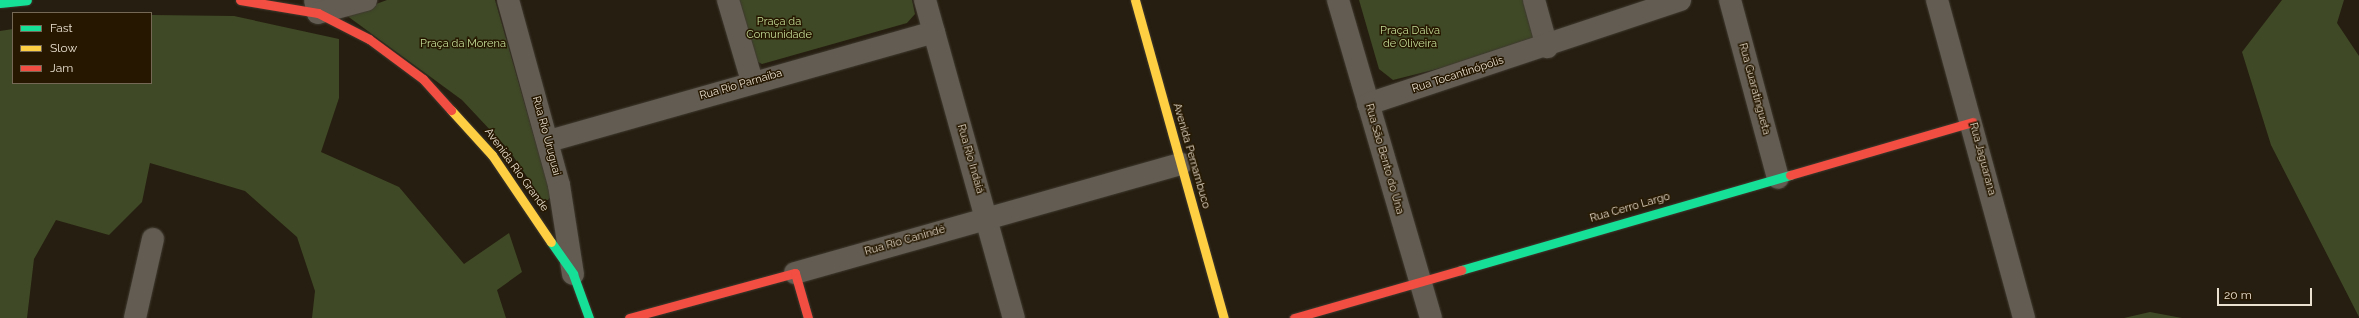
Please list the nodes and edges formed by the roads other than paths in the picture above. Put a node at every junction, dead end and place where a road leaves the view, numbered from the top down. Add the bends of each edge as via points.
1 (27, 0) edge
2 (240, 0) edge
3 (366, 0) edge
4 (508, 0) edge
5 (728, 0) edge
6 (925, 0) edge
7 (1135, 0) edge
8 (1338, 0) edge
9 (1534, 0) edge
10 (1680, 0) edge
11 (1730, 0) edge
12 (1937, 0) edge
13 (0, 3) edge
14 (317, 7) edge
15 (934, 32) junction
16 (1547, 46) junction
17 (752, 81) junction
18 (1368, 104) junction
19 (1972, 122) junction
20 (549, 142) junction
21 (1181, 164) junction
22 (1778, 178) junction
23 (986, 218) junction
24 (153, 239) dead end
25 (795, 273) junction
26 (573, 274) junction
27 (1419, 281) junction
28 (136, 318) edge
29 (589, 318) edge
30 (629, 318) edge
31 (808, 318) edge
32 (1014, 318) edge
33 (1224, 318) edge
34 (1294, 318) edge
35 (1431, 318) edge
36 (2024, 318) edge

1 - 13 main road
2 - 14 main road, Avenida Rio Grande
3 - 14 street
4 - 20 street, Rua Rio Uruguai
5 - 17 street
6 - 15 street, Rua Rio Indaiá
7 - 21 main road, Avenida Pernambuco
8 - 18 street, Rua São Bento do Una
9 - 16 street
10 - 16 street, Rua Tocantinópolis
11 - 22 street, Rua Guaratingueta
12 - 19 street, Rua Jaguarana
14 - 26 main road, Avenida Rio Grande via 397,58 455,110 492,155
15 - 17 street, Rua Rio Parnaíba
15 - 23 street, Rua Rio Indaiá
16 - 18 street, Rua Tocantinópolis
17 - 20 street, Rua Rio Parnaíba
18 - 27 street, Rua São Bento do Una
19 - 22 main road, Rua Cerro Largo
19 - 36 street, Rua Jaguarana
20 - 26 street, Rua Rio Uruguai
21 - 23 street, Rua Rio Canindé
21 - 33 main road, Avenida Pernambuco
22 - 27 main road, Rua Cerro Largo
23 - 25 street, Rua Rio Canindé
23 - 32 street, Rua Rio Indaiá
24 - 28 street
25 - 30 main road, Rua Rio Canindé
25 - 31 main road
26 - 29 main road, Avenida Rio Grande
27 - 34 main road, Rua Cerro Largo
27 - 35 street, Rua São Bento do Una

